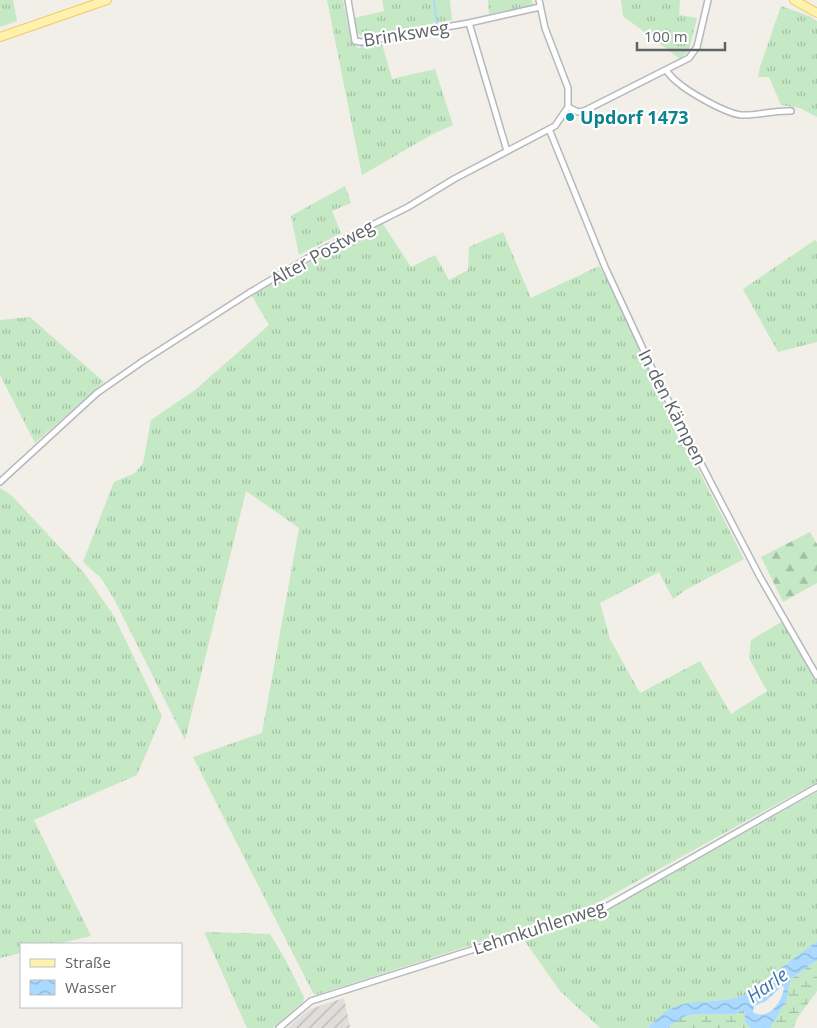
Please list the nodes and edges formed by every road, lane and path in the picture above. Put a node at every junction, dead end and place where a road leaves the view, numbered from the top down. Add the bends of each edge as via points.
1 (107, 0) edge
2 (348, 0) edge
3 (539, 0) edge
4 (708, 0) edge
5 (794, 0) edge
6 (540, 6) junction
7 (817, 13) edge
8 (469, 22) junction
9 (0, 37) edge
10 (666, 70) junction
11 (568, 108) junction
12 (791, 111) dead end
13 (550, 129) junction
14 (507, 151) junction
15 (0, 482) edge
16 (817, 676) edge
17 (817, 787) edge
18 (278, 1028) edge

1 - 9 main road
2 - 8 street, Brinksweg via 355,40 361,42
3 - 6 street
4 - 10 street via 694,53
5 - 7 main road
6 - 8 street, Brinksweg
6 - 11 street via 568,88
8 - 14 street, Brinksweg
10 - 11 street via 584,111
10 - 12 street via 687,90 731,112 749,115
11 - 13 street, Alter Postweg
13 - 14 street, Alter Postweg
13 - 16 street, In den Kämpen via 605,267 656,377 760,577
14 - 15 street, Alter Postweg via 408,207 318,252 143,361 97,393
17 - 18 street, Lehmkuhlenweg via 604,908 311,1001

